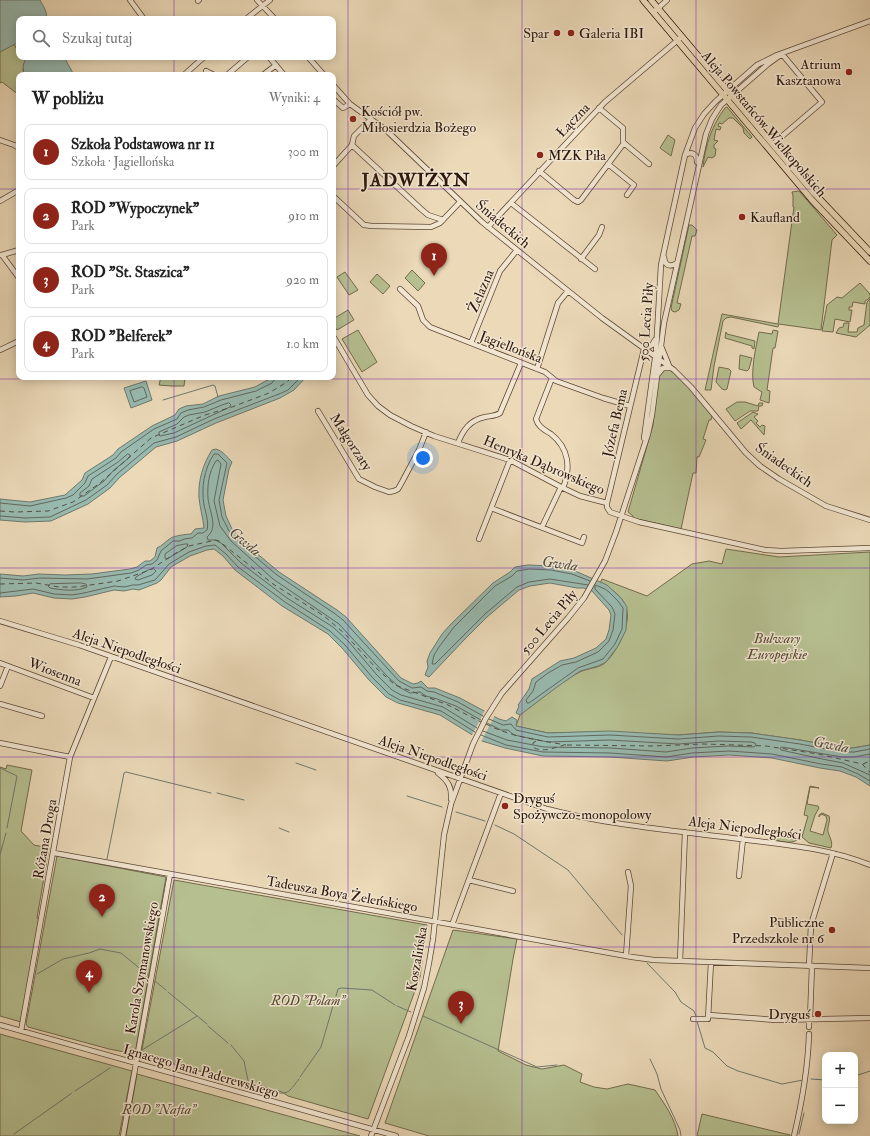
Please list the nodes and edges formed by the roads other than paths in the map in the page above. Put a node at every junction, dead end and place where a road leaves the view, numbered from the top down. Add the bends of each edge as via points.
1 (130, 0) edge
2 (257, 0) edge
3 (270, 0) edge
4 (643, 0) edge
5 (651, 0) edge
6 (667, 0) edge
7 (263, 6) junction
8 (655, 10) junction
9 (142, 16) edge
10 (250, 16) edge
11 (272, 16) edge
12 (870, 18) edge
13 (870, 21) edge
14 (857, 25) junction
15 (679, 39) junction
16 (782, 54) junction
17 (201, 60) edge
18 (244, 60) edge
19 (272, 60) edge
20 (311, 60) edge
21 (276, 65) junction
22 (187, 72) edge
23 (230, 72) edge
24 (267, 72) edge
25 (282, 72) edge
26 (321, 72) edge
27 (336, 89) edge
28 (725, 93) junction
29 (729, 98) junction
30 (336, 102) edge
31 (350, 104) junction
32 (599, 108) junction
33 (371, 119) junction
34 (0, 140) edge
35 (624, 143) junction
36 (773, 144) junction
37 (352, 145) junction
38 (16, 146) edge
39 (685, 155) junction
40 (336, 163) edge
41 (608, 164) junction
42 (649, 164) dead end
43 (539, 172) junction
44 (697, 172) junction
45 (16, 192) edge
46 (627, 195) dead end
47 (336, 199) edge
48 (0, 201) edge
49 (460, 202) junction
50 (511, 203) junction
51 (443, 220) junction
52 (602, 227) dead end
53 (488, 228) junction
54 (664, 247) junction
55 (517, 250) junction
56 (16, 251) edge
57 (870, 252) edge
58 (1, 255) edge
59 (581, 259) junction
60 (870, 261) edge
61 (677, 263) junction
62 (595, 270) dead end
63 (16, 274) edge
64 (400, 289) dead end
65 (568, 291) junction
66 (658, 328) junction
67 (336, 341) edge
68 (16, 342) edge
69 (471, 343) junction
70 (661, 345) junction
71 (644, 348) junction
72 (0, 350) edge
73 (657, 358) junction
74 (521, 363) junction
75 (670, 368) junction
76 (537, 369) junction
77 (657, 376) junction
78 (552, 378) junction
79 (630, 406) junction
80 (318, 411) dead end
81 (426, 432) junction
82 (458, 443) junction
83 (643, 446) junction
84 (510, 460) junction
85 (562, 488) junction
86 (607, 503) junction
87 (490, 508) junction
88 (622, 516) junction
89 (870, 520) edge
90 (542, 527) junction
91 (584, 537) dead end
92 (479, 538) dead end
93 (870, 548) edge
94 (0, 621) edge
95 (111, 656) junction
96 (0, 663) edge
97 (8, 666) junction
98 (0, 686) edge
99 (94, 698) junction
100 (0, 704) edge
101 (42, 716) dead end
102 (0, 743) edge
103 (70, 757) junction
104 (434, 770) junction
105 (460, 779) junction
106 (501, 794) junction
107 (451, 804) junction
108 (685, 832) junction
109 (742, 839) junction
110 (833, 852) junction
111 (54, 853) junction
112 (870, 865) edge
113 (628, 872) dead end
114 (170, 874) junction
115 (739, 876) dead end
116 (469, 880) junction
117 (513, 892) dead end
118 (773, 921) dead end
119 (434, 922) junction
120 (452, 925) junction
121 (811, 925) junction
122 (626, 956) junction
123 (680, 961) junction
124 (711, 962) junction
125 (810, 966) junction
126 (870, 968) edge
127 (709, 1015) junction
128 (870, 1018) edge
129 (810, 1019) junction
130 (693, 1020) dead end
131 (0, 1026) edge
132 (810, 1027) dead end
133 (21, 1031) junction
134 (809, 1034) dead end
135 (136, 1064) junction
136 (374, 1130) junction
137 (123, 1136) edge
138 (371, 1136) edge
139 (396, 1136) edge
140 (794, 1136) edge

1 - 9 street
2 - 7 street
3 - 7 street
4 - 8 main road, Aleja Powstańców Wielkopolskich
5 - 8 main road, Aleja Powstańców Wielkopolskich
6 - 8 street
7 - 10 street
7 - 11 street
8 - 15 main road, Aleja Powstańców Wielkopolskich
12 - 14 street
13 - 14 street
14 - 16 street
15 - 28 main road, Aleja Powstańców Wielkopolskich
15 - 32 street, Łączna
16 - 28 street, 500 Lecia Piły via 757,65
16 - 29 street, 500 Lecia Piły
16 - 36 street via 822,102
17 - 22 street
18 - 23 street
19 - 21 street
20 - 26 street
21 - 24 street
21 - 25 street
27 - 31 street, Śniadeckich
28 - 29 main road, Aleja Powstańców Wielkopolskich
28 - 39 street, 500 Lecia Piły via 697,124
29 - 36 main road, Aleja Powstańców Wielkopolskich
29 - 44 street, 500 Lecia Piły via 717,110 709,126
29 - 60 main road, Aleja Powstańców Wielkopolskich via 812,200
30 - 31 street via 343,108
31 - 33 street, Śniadeckich
32 - 35 street via 623,128
32 - 43 street, Łączna
33 - 37 street via 354,136
33 - 49 street, Śniadeckich
34 - 38 street
35 - 41 street
35 - 42 street
36 - 57 main road, Aleja Powstańców Wielkopolskich via 837,219
37 - 40 street
37 - 51 street via 428,215
39 - 44 street, 500 Lecia Piły via 695,155
39 - 54 street, 500 Lecia Piły
41 - 43 street via 578,202
41 - 46 street via 634,185
43 - 50 street, Łączna
44 - 61 street, 500 Lecia Piły
45 - 48 street
47 - 51 street via 364,225 431,226 438,225
49 - 51 street
49 - 53 street, Śniadeckich
50 - 53 street, Łączna
50 - 59 street
52 - 59 street
53 - 55 street, Śniadeckich
54 - 61 street, 500 Lecia Piły via 666,264 672,266
54 - 66 street, 500 Lecia Piły via 659,283
55 - 65 street, Śniadeckich
55 - 69 street, Żelazna via 500,271
56 - 58 street
58 - 63 street
59 - 62 street
61 - 70 street, 500 Lecia Piły
64 - 69 street, Jagiellońska via 418,306 423,320 430,327
65 - 71 street, Śniadeckich
65 - 76 street via 558,303
66 - 71 street via 654,344
66 - 73 street, 500 Lecia Piły
67 - 81 street, Henryka Dąbrowskiego via 371,399 404,423
68 - 72 street
69 - 74 street, Jagiellońska
70 - 73 street, 500 Lecia Piły
70 - 75 street, Śniadeckich
71 - 73 street, Śniadeckich
71 - 79 street, Józefa Bema
73 - 75 street, Śniadeckich
73 - 77 street, 500 Lecia Piły
73 - 83 street, 500 Lecia Piły
74 - 76 street, Jagiellońska
74 - 82 street via 500,413 474,421 464,430
75 - 77 street via 663,368
75 - 89 street, Śniadeckich via 686,382 760,466 826,506
76 - 78 street, Jagiellońska
77 - 83 street, 500 Lecia Piły via 652,415
78 - 79 street, Jagiellońska via 596,396
78 - 85 street via 536,419 538,426 557,440 565,450 568,476
79 - 86 street, Józefa Bema
80 - 81 street, Małgorzaty via 360,479 389,492 398,489
81 - 82 street, Henryka Dąbrowskiego
82 - 84 street, Henryka Dąbrowskiego
83 - 88 street, 500 Lecia Piły
84 - 85 street, Henryka Dąbrowskiego
84 - 87 street
85 - 86 street, Henryka Dąbrowskiego
85 - 90 street
86 - 88 street, Henryka Dąbrowskiego via 609,510
87 - 90 street
87 - 92 street
88 - 93 street, Henryka Dąbrowskiego via 765,550
88 - 105 street, 500 Lecia Piły via 610,551 584,598 497,700 481,726
90 - 91 street via 582,543
94 - 95 street, Aleja Niepodległości
95 - 99 street, Różana Droga
95 - 104 street, Aleja Niepodległości
96 - 97 street, Wiosenna
97 - 98 street, Wiosenna
97 - 99 street, Wiosenna
99 - 103 street, Różana Droga
100 - 101 street
102 - 103 street
103 - 111 street, Różana Droga
104 - 105 street, Aleja Niepodległości
104 - 107 street via 450,785
105 - 106 street, Aleja Niepodległości
105 - 107 street, Koszalińska
106 - 108 street, Aleja Niepodległości via 547,809 587,818
106 - 116 street
107 - 119 street, Koszalińska via 443,842
108 - 109 street, Aleja Niepodległości
108 - 123 street
109 - 110 street, Aleja Niepodległości
109 - 115 street
110 - 112 street, Aleja Niepodległości
110 - 121 street
111 - 114 street, Tadeusza Boya Żeleńskiego
111 - 133 street, Różana Droga
113 - 122 street via 631,886
114 - 119 street, Tadeusza Boya Żeleńskiego
114 - 135 street, Karola Szymanowskiego
116 - 117 street
116 - 120 street
118 - 121 street
119 - 120 street, Tadeusza Boya Żeleńskiego
119 - 136 street, Koszalińska via 428,970 420,1003
120 - 122 street, Tadeusza Boya Żeleńskiego
121 - 125 street
122 - 123 street, Tadeusza Boya Żeleńskiego
123 - 124 street, Tadeusza Boya Żeleńskiego
124 - 125 street, Tadeusza Boya Żeleńskiego
124 - 127 street
125 - 126 street, Tadeusza Boya Żeleńskiego
125 - 129 street
127 - 129 street via 776,1020
127 - 130 street via 708,1019
128 - 129 street
129 - 132 street
131 - 133 street, Ignacego Jana Paderewskiego
133 - 135 street, Ignacego Jana Paderewskiego
134 - 140 street via 807,1077
135 - 136 street, Ignacego Jana Paderewskiego
135 - 137 street, Karola Szymanowskiego
136 - 138 street, Koszalińska
136 - 139 street, Ignacego Jana Paderewskiego

